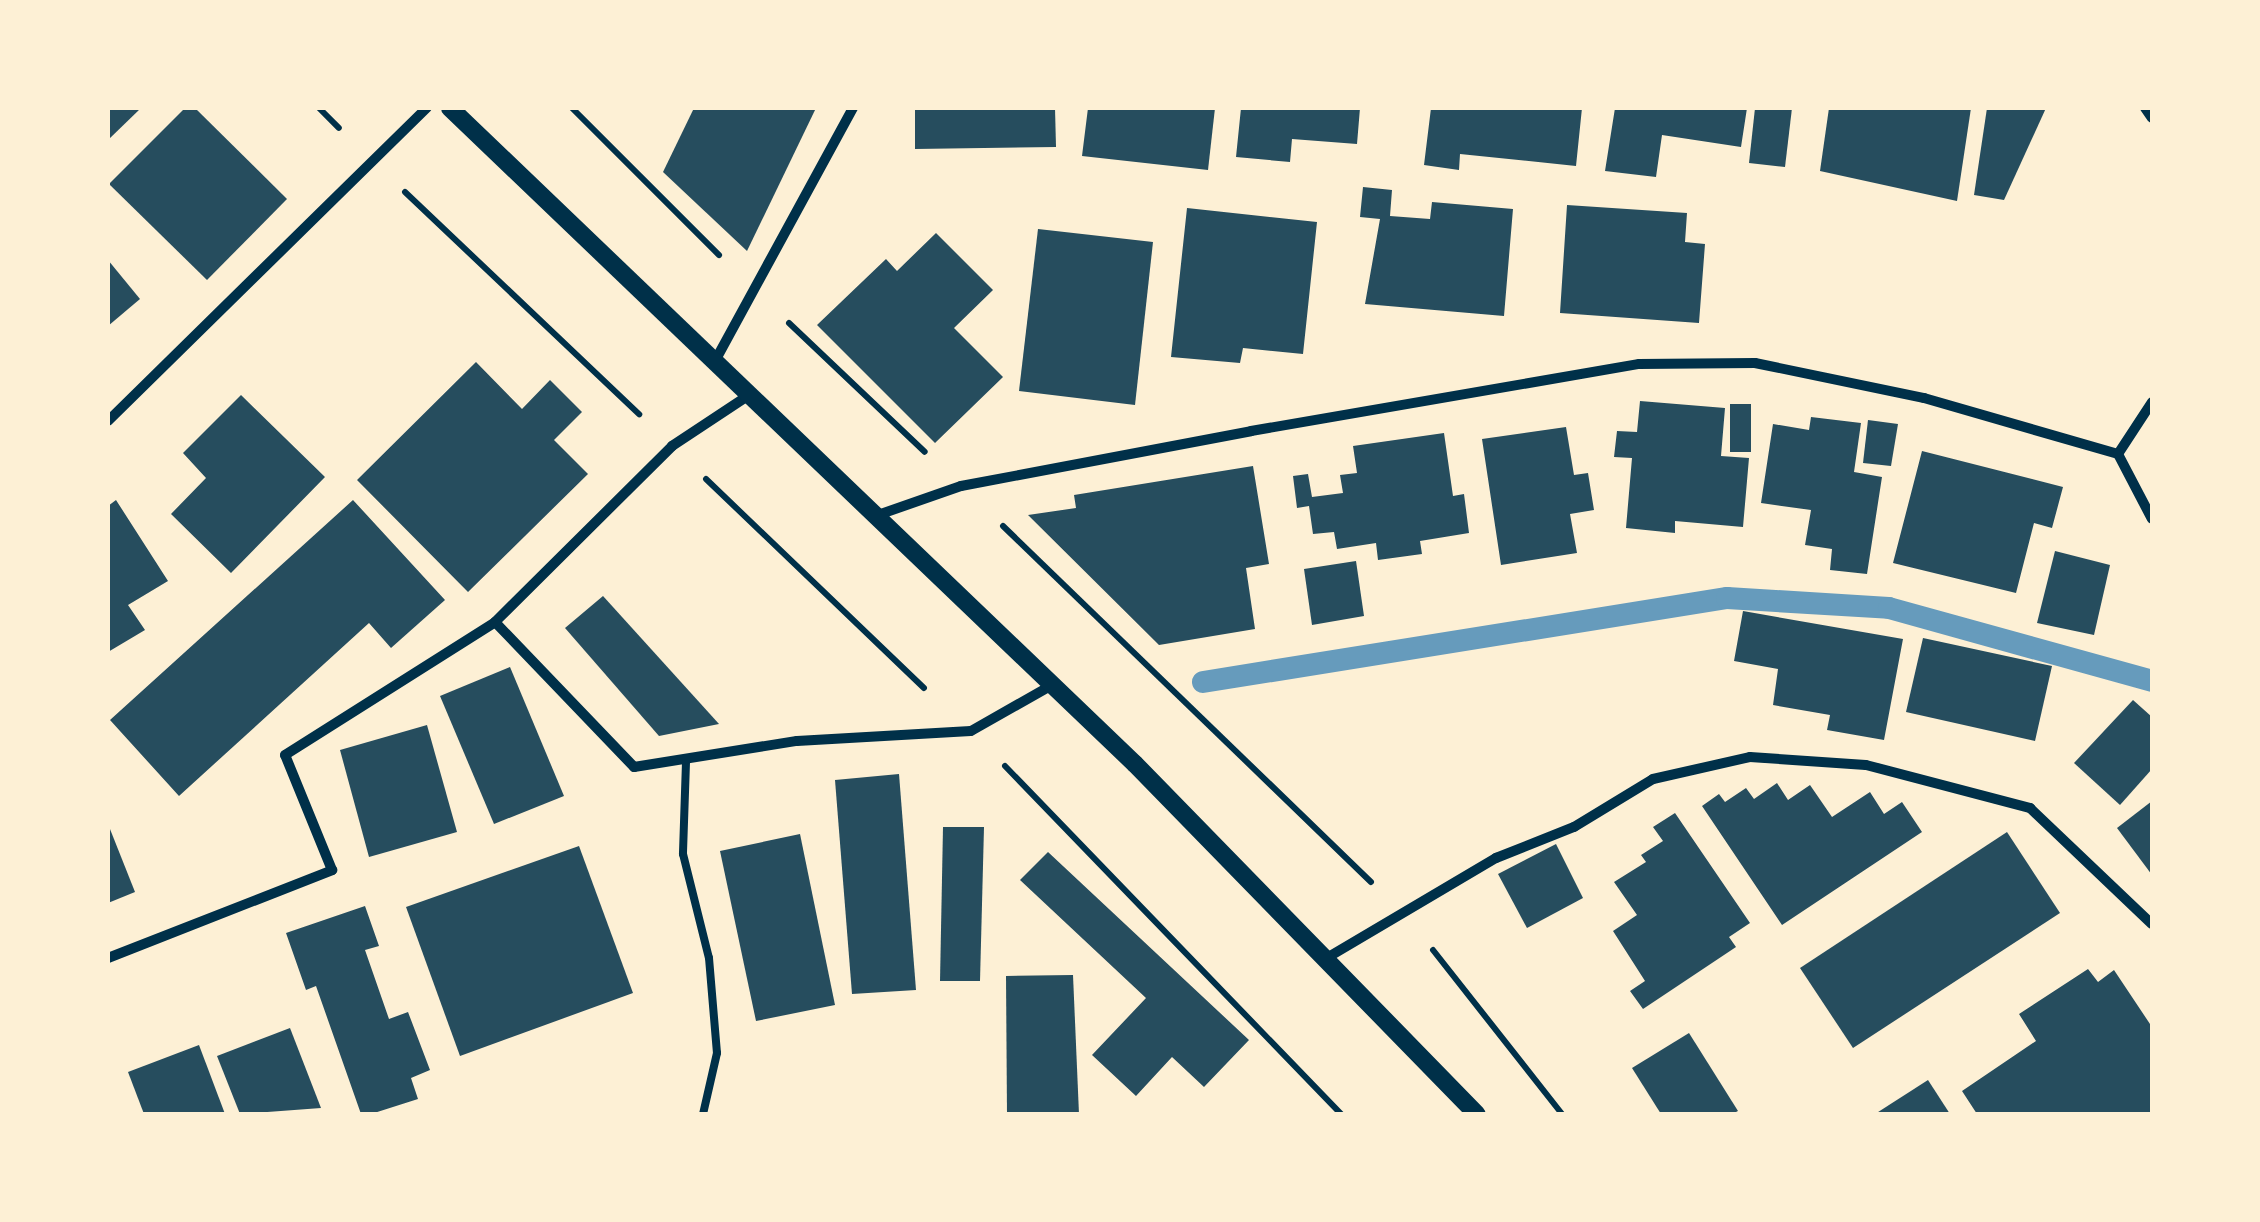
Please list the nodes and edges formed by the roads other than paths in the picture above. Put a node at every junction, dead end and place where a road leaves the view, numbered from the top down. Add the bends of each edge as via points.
1 (427, 108) edge
2 (450, 108) edge
3 (852, 108) edge
4 (2145, 108) edge
5 (2152, 118) edge
6 (715, 361) junction
7 (749, 396) junction
8 (2152, 402) edge
9 (108, 421) edge
10 (2118, 454) junction
11 (874, 516) junction
12 (2152, 519) edge
13 (496, 622) junction
14 (1052, 685) junction
15 (686, 762) junction
16 (2152, 924) edge
17 (108, 958) edge
18 (1324, 959) junction
19 (703, 1114) edge
20 (1478, 1114) edge

1 - 9 street
2 - 6 street
3 - 6 street
4 - 5 street
6 - 7 street
7 - 11 street
7 - 13 street via 672,446
8 - 10 street
10 - 11 street via 1924,398 1755,363 1639,364 961,486
10 - 12 street
11 - 14 street
13 - 15 street via 634,767
13 - 17 street via 285,754 332,870
14 - 15 street via 970,732 797,740
14 - 18 street
15 - 19 lane via 683,854 708,958 717,1053
16 - 18 street via 2030,808 1866,765 1750,757 1653,779 1574,827 1496,858
18 - 20 street

